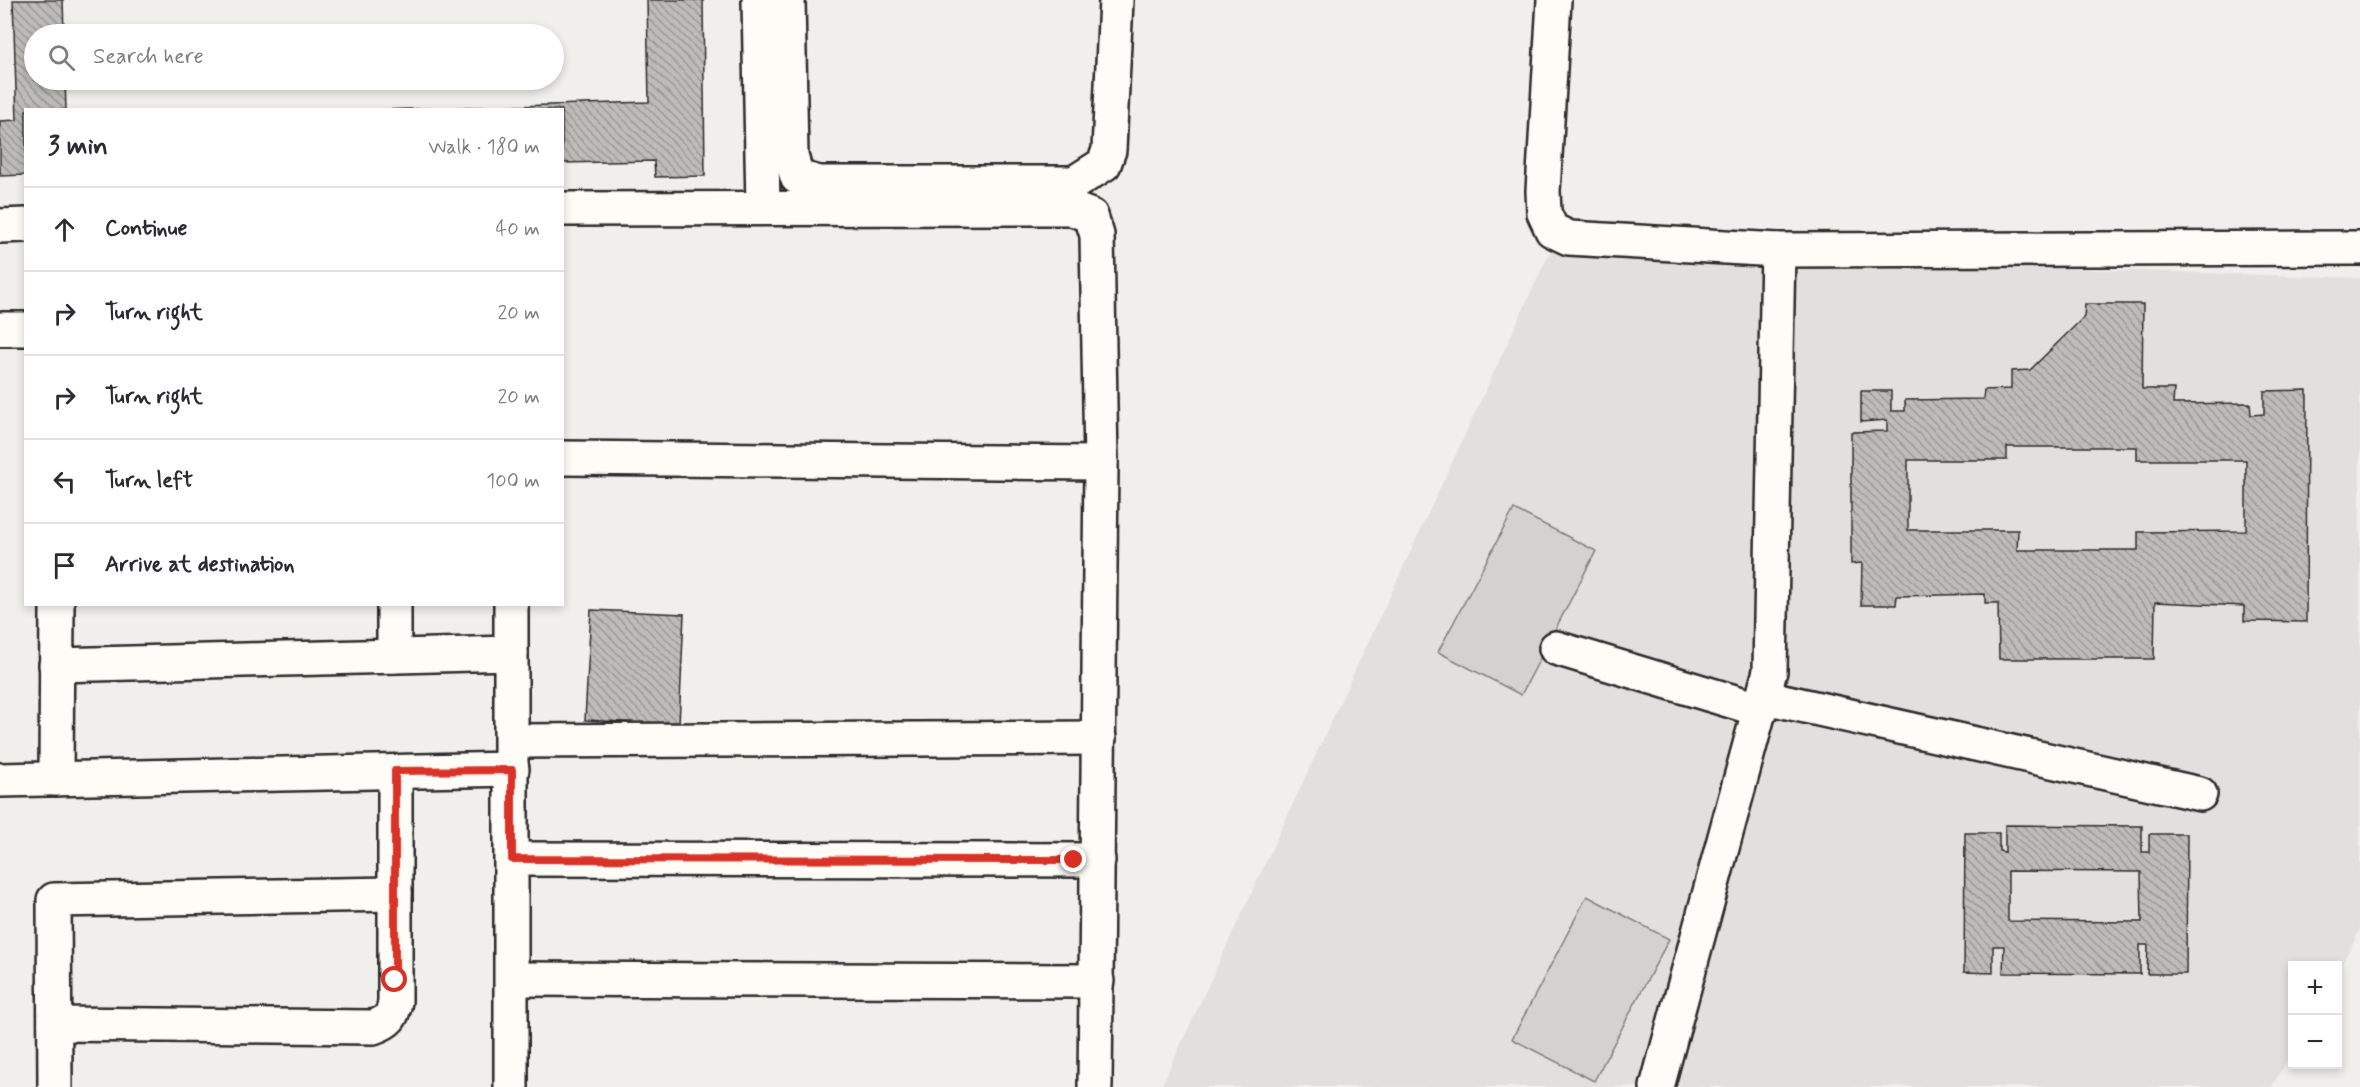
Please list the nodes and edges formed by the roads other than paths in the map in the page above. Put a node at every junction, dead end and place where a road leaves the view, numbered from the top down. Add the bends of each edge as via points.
1 (759, 0) edge
2 (788, 0) edge
3 (1116, 0) edge
4 (1554, 0) edge
5 (763, 207) junction
6 (564, 209) edge
7 (24, 225) edge
8 (0, 226) edge
9 (2360, 248) edge
10 (1778, 250) junction
11 (0, 329) edge
12 (24, 329) edge
13 (564, 458) edge
14 (1101, 464) junction
15 (57, 606) edge
16 (394, 606) edge
17 (511, 606) edge
18 (1556, 648) dead end
19 (511, 653) junction
20 (394, 656) junction
21 (56, 665) junction
22 (1763, 703) junction
23 (1099, 738) junction
24 (512, 755) junction
25 (395, 771) junction
26 (56, 779) junction
27 (0, 780) edge
28 (2200, 794) dead end
29 (512, 859) junction
30 (1098, 860) junction
31 (395, 894) junction
32 (513, 979) junction
33 (1097, 981) junction
34 (55, 1024) junction
35 (55, 1087) edge
36 (511, 1087) edge
37 (1095, 1087) edge
38 (1657, 1087) edge

1 - 5 street
2 - 3 street via 791,156 797,177 819,183 1074,183 1104,164 1109,150
4 - 10 street via 1543,191 1544,213 1552,230 1569,238
5 - 6 street
5 - 14 street via 1070,208 1091,216 1097,235
7 - 8 street
9 - 10 street
10 - 22 street via 1770,662
11 - 12 street
13 - 14 street
14 - 23 street
15 - 21 street
16 - 20 street
17 - 19 street
18 - 22 street
19 - 20 street
19 - 24 street
20 - 21 street
21 - 26 street
22 - 28 street
22 - 38 street
23 - 24 street
23 - 30 street
24 - 25 street
24 - 29 street
25 - 26 street
25 - 31 street
26 - 27 street
29 - 30 street
29 - 32 street
30 - 33 street
31 - 34 street via 395,1001 387,1022 373,1027
31 - 34 street via 54,900
32 - 33 street
32 - 36 street
33 - 37 street
34 - 35 street

